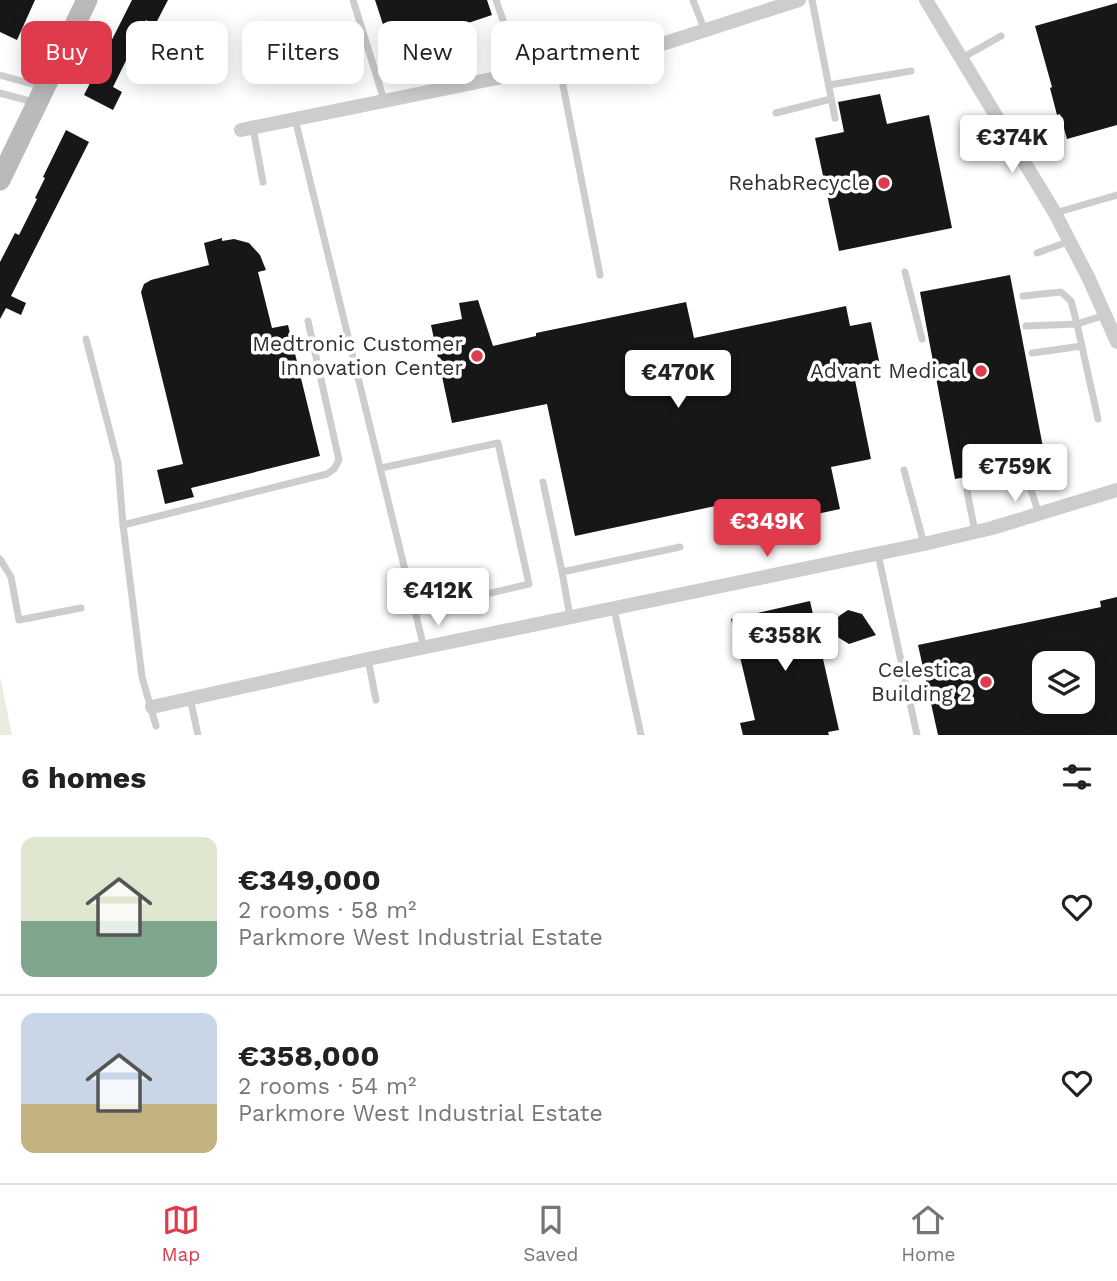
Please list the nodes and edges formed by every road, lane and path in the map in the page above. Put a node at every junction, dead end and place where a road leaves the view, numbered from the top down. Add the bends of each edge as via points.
1 (353, 0) edge
2 (496, 0) edge
3 (693, 0) edge
4 (799, 0) edge
5 (812, 0) edge
6 (926, 0) edge
7 (84, 1) edge
8 (503, 21) edge
9 (705, 31) junction
10 (1001, 36) dead end
11 (664, 43) edge
12 (961, 58) junction
13 (911, 71) dead end
14 (0, 75) edge
15 (491, 78) edge
16 (563, 84) edge
17 (829, 85) junction
18 (0, 93) edge
19 (41, 95) junction
20 (831, 99) junction
21 (384, 100) junction
22 (776, 113) dead end
23 (835, 118) dead end
24 (295, 119) junction
25 (247, 128) joint
26 (1008, 136) junction
27 (974, 158) dead end
28 (3, 168) edge
29 (263, 182) dead end
30 (1117, 195) edge
31 (1055, 213) junction
32 (1070, 241) junction
33 (1037, 253) dead end
34 (905, 272) dead end
35 (600, 275) dead end
36 (1023, 296) dead end
37 (1106, 315) junction
38 (308, 321) dead end
39 (1077, 324) junction
40 (1026, 326) dead end
41 (86, 339) dead end
42 (922, 339) dead end
43 (1117, 342) edge
44 (1083, 346) junction
45 (1032, 353) dead end
46 (1098, 419) dead end
47 (381, 468) junction
48 (904, 470) dead end
49 (1027, 478) dead end
50 (542, 482) dead end
51 (1117, 490) edge
52 (967, 491) dead end
53 (1039, 515) junction
54 (123, 525) junction
55 (975, 532) junction
56 (924, 544) junction
57 (680, 547) dead end
58 (878, 554) junction
59 (0, 559) edge
60 (562, 572) junction
61 (81, 608) dead end
62 (614, 609) junction
63 (415, 611) junction
64 (570, 618) junction
65 (424, 648) junction
66 (368, 659) junction
67 (190, 697) junction
68 (376, 700) dead end
69 (152, 707) junction
70 (156, 726) dead end
71 (198, 735) edge
72 (642, 735) edge
73 (917, 735) edge

1 - 21 lane
2 - 8 lane
3 - 9 lane
4 - 9 street
5 - 17 lane
6 - 12 street
7 - 19 street
9 - 11 street
10 - 12 lane
12 - 26 street
13 - 17 lane
14 - 19 lane
15 - 21 street
16 - 35 lane
17 - 20 lane
18 - 19 lane
19 - 28 street
20 - 22 lane
20 - 23 lane
21 - 24 street
24 - 25 street
24 - 47 lane
25 - 29 lane
26 - 27 lane
26 - 31 street
30 - 31 lane
31 - 32 street
32 - 33 lane
32 - 37 street
34 - 42 lane
36 - 39 lane via 1061,292 1071,301
37 - 39 lane
37 - 43 street
38 - 54 lane via 338,460 334,469
39 - 40 lane
39 - 44 lane
41 - 54 lane via 118,463
44 - 45 lane
44 - 46 lane
47 - 63 lane
47 - 63 lane via 498,443 529,584
48 - 56 lane
49 - 53 lane
50 - 60 lane
51 - 53 street
52 - 55 lane
53 - 55 street
54 - 69 lane via 142,677
55 - 56 street
56 - 58 street
57 - 60 lane
58 - 62 street
58 - 73 lane
59 - 61 lane via 11,577 19,620
60 - 64 lane
62 - 64 street
62 - 72 lane
63 - 65 lane
64 - 65 street
65 - 66 street
66 - 67 street
66 - 68 lane
67 - 69 street
67 - 71 lane
69 - 70 lane

